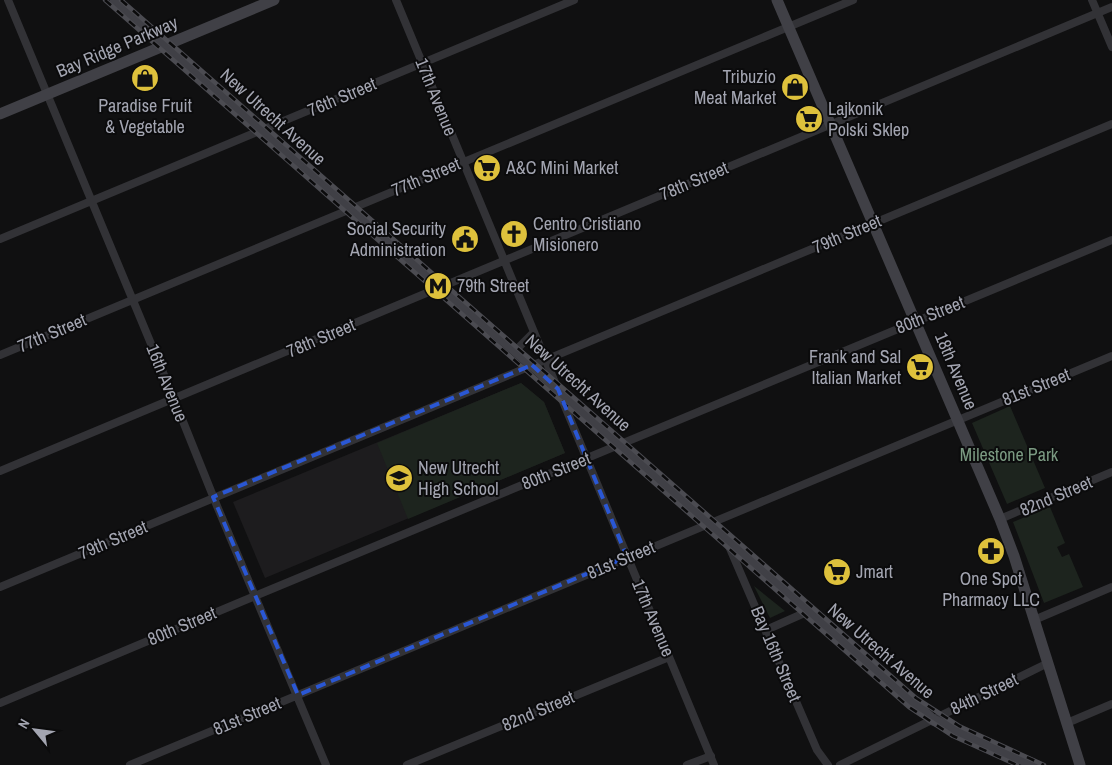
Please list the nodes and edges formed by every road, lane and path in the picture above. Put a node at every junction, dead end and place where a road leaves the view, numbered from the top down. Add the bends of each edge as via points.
1 (8, 0) edge
2 (115, 0) edge
3 (274, 0) edge
4 (396, 0) edge
5 (574, 0) edge
6 (776, 0) edge
7 (853, 0) edge
8 (1092, 0) edge
9 (1112, 8) edge
10 (1098, 13) junction
11 (787, 27) junction
12 (166, 45) junction
13 (1112, 47) edge
14 (423, 64) junction
15 (48, 94) junction
16 (0, 114) edge
17 (1112, 124) edge
18 (829, 125) junction
19 (262, 130) junction
20 (462, 162) junction
21 (92, 201) junction
22 (351, 209) junction
23 (872, 223) junction
24 (0, 239) edge
25 (1112, 240) edge
26 (503, 260) junction
27 (442, 287) junction
28 (133, 300) junction
29 (915, 322) junction
30 (534, 332) junction
31 (515, 350) junction
32 (0, 355) edge
33 (1112, 356) edge
34 (546, 360) junction
35 (532, 365) junction
36 (558, 389) junction
37 (174, 399) junction
38 (957, 420) junction
39 (620, 444) junction
40 (586, 458) junction
41 (0, 471) edge
42 (1112, 472) edge
43 (213, 498) junction
44 (1000, 519) junction
45 (707, 524) junction
46 (726, 541) junction
47 (627, 557) junction
48 (0, 587) edge
49 (1112, 587) edge
50 (254, 596) junction
51 (809, 611) junction
52 (1034, 620) junction
53 (766, 630) junction
54 (669, 656) junction
55 (1048, 663) junction
56 (298, 695) junction
57 (0, 703) edge
58 (1112, 704) edge
59 (933, 720) junction
60 (1067, 723) junction
61 (711, 756) junction
62 (130, 765) edge
63 (326, 765) edge
64 (407, 765) edge
65 (687, 765) edge
66 (714, 765) edge
67 (828, 765) edge
68 (840, 765) edge
69 (1035, 765) edge
70 (1080, 765) edge

1 - 15 street, 16th Avenue
2 - 12 street, New Utrecht Avenue
3 - 12 street, Bay Ridge Parkway
4 - 14 street, 17th Avenue
5 - 14 street, 76th Street
6 - 11 street, 18th Avenue
7 - 11 street, 77th Street
8 - 10 street
9 - 10 street, 78th Street
10 - 13 street
10 - 18 street, 78th Street
11 - 18 street, 18th Avenue
11 - 20 street, 77th Street
12 - 15 street, Bay Ridge Parkway
12 - 19 street, New Utrecht Avenue
14 - 19 street, 76th Street
14 - 20 street, 17th Avenue
15 - 16 street, Bay Ridge Parkway
15 - 21 street, 16th Avenue
17 - 23 street, 79th Street
18 - 23 street, 18th Avenue
18 - 26 street, 78th Street
19 - 21 street, 76th Street
19 - 22 street, New Utrecht Avenue
20 - 22 street, 77th Street
20 - 26 street, 17th Avenue
21 - 24 street, 76th Street
21 - 28 street, 16th Avenue
22 - 27 street, New Utrecht Avenue
22 - 28 street, 77th Street
23 - 29 street, 18th Avenue
23 - 34 street, 79th Street
25 - 29 street, 80th Street
26 - 27 street, 78th Street
26 - 30 street, 17th Avenue
27 - 31 street, New Utrecht Avenue
27 - 37 street, 78th Street
28 - 32 street, 77th Street
28 - 37 street, 16th Avenue
29 - 38 street, 18th Avenue
29 - 39 street, 80th Street
30 - 31 street
30 - 34 street, 17th Avenue
31 - 35 street, New Utrecht Avenue
33 - 38 street, 81st Street
34 - 35 street, 79th Street
34 - 36 street, 17th Avenue
35 - 36 street, New Utrecht Avenue
35 - 43 street, 79th Street
36 - 39 street, New Utrecht Avenue
36 - 40 street, 17th Avenue
37 - 41 street, 78th Street
37 - 43 street, 16th Avenue
38 - 44 street, 18th Avenue
38 - 45 street, 81st Street
39 - 40 street, 80th Street
39 - 45 street, New Utrecht Avenue
40 - 47 street, 17th Avenue
40 - 50 street, 80th Street
42 - 44 street, 82nd Street
43 - 48 street, 79th Street
43 - 50 street, 16th Avenue
44 - 52 street, 18th Avenue
45 - 46 street, New Utrecht Avenue
45 - 47 street, 81st Street
46 - 51 street, New Utrecht Avenue
46 - 53 street, Bay 16th Street
47 - 54 street, 17th Avenue
47 - 56 street, 81st Street
49 - 52 street
50 - 56 street, 16th Avenue
50 - 57 street, 80th Street
51 - 53 street
51 - 59 street, New Utrecht Avenue
52 - 55 street, 18th Avenue
53 - 67 street, Bay 16th Street via 817,750
54 - 61 street, 17th Avenue
54 - 64 street, 82nd Street
55 - 59 street, 84th Street
55 - 60 street, 18th Avenue
56 - 62 street, 81st Street
56 - 63 street, 16th Avenue
58 - 60 street
59 - 68 street, 84th Street
59 - 69 street, New Utrecht Avenue
60 - 70 street, 18th Avenue
61 - 65 street
61 - 66 street, 17th Avenue

